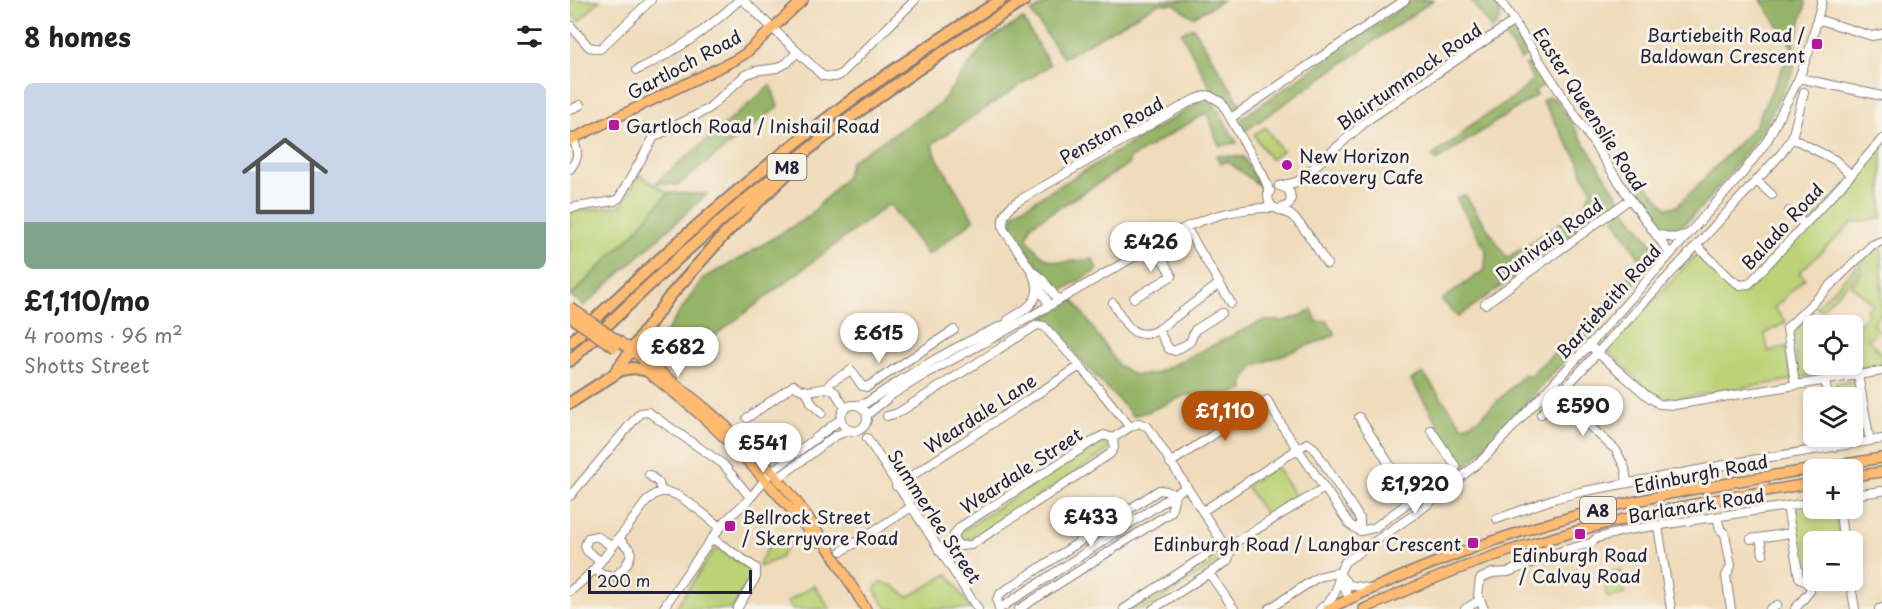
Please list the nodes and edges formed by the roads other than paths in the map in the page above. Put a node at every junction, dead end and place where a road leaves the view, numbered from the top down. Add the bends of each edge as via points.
1 (651, 0) edge
2 (741, 0) edge
3 (803, 0) edge
4 (915, 0) edge
5 (1001, 0) edge
6 (1025, 0) edge
7 (1405, 0) edge
8 (1500, 0) edge
9 (1822, 0) edge
10 (1817, 19) junction
11 (1514, 21) junction
12 (570, 25) edge
13 (773, 28) junction
14 (1882, 34) edge
15 (797, 52) junction
16 (637, 70) dead end
17 (1799, 78) junction
18 (1804, 92) dead end
19 (1882, 96) edge
20 (580, 105) dead end
21 (570, 110) edge
22 (1231, 118) junction
23 (832, 130) junction
24 (1792, 138) junction
25 (1882, 139) edge
26 (571, 140) edge
27 (570, 168) edge
28 (1263, 175) junction
29 (1851, 175) junction
30 (1757, 181) junction
31 (1297, 182) junction
32 (1278, 186) junction
33 (1772, 195) dead end
34 (1268, 197) junction
35 (1291, 198) junction
36 (1630, 198) junction
37 (570, 208) edge
38 (1249, 209) junction
39 (1277, 209) junction
40 (1790, 212) dead end
41 (1296, 220) junction
42 (1804, 224) junction
43 (1186, 227) junction
44 (1656, 234) junction
45 (1689, 234) junction
46 (1882, 241) edge
47 (1154, 245) junction
48 (1697, 246) junction
49 (1670, 254) junction
50 (1327, 264) dead end
51 (1031, 270) junction
52 (1219, 284) junction
53 (1037, 285) junction
54 (620, 295) junction
55 (1134, 298) dead end
56 (1058, 300) junction
57 (1113, 303) dead end
58 (1231, 303) dead end
59 (1050, 304) junction
60 (1485, 304) dead end
61 (570, 308) edge
62 (1034, 313) junction
63 (1222, 313) dead end
64 (570, 317) edge
65 (996, 328) junction
66 (954, 330) dead end
67 (1158, 330) junction
68 (644, 331) junction
69 (570, 333) edge
70 (570, 343) edge
71 (618, 345) junction
72 (1590, 345) junction
73 (1598, 352) junction
74 (629, 353) junction
75 (643, 360) junction
76 (570, 361) edge
77 (1080, 366) junction
78 (647, 371) junction
79 (1882, 371) edge
80 (614, 374) junction
81 (1863, 374) edge
82 (1858, 375) joint
83 (1825, 380) junction
84 (1795, 384) junction
85 (1826, 387) edge
86 (828, 388) junction
87 (1548, 389) junction
88 (807, 392) junction
89 (1557, 396) junction
90 (570, 403) edge
91 (858, 405) junction
92 (845, 408) junction
93 (822, 413) dead end
94 (1540, 414) dead end
95 (867, 415) junction
96 (887, 416) dead end
97 (1359, 417) dead end
98 (747, 418) dead end
99 (841, 419) junction
100 (1130, 427) junction
101 (857, 429) junction
102 (1431, 430) dead end
103 (1113, 438) junction
104 (1882, 439) edge
105 (1870, 441) junction
106 (1863, 442) edge
107 (1297, 447) junction
108 (1829, 447) edge
109 (753, 453) junction
110 (1882, 458) edge
111 (783, 463) junction
112 (1170, 463) junction
113 (1882, 472) edge
114 (649, 475) dead end
115 (774, 475) junction
116 (1863, 475) edge
117 (1627, 482) junction
118 (767, 483) junction
119 (1803, 485) edge
120 (896, 486) junction
121 (1186, 487) junction
122 (1324, 488) junction
123 (1882, 490) edge
124 (661, 492) junction
125 (1863, 493) edge
126 (1175, 495) junction
127 (570, 496) edge
128 (750, 497) junction
129 (1413, 501) junction
130 (1803, 504) edge
131 (1787, 506) junction
132 (910, 508) junction
133 (1203, 511) junction
134 (1717, 517) junction
135 (1497, 519) dead end
136 (1658, 526) junction
137 (720, 527) junction
138 (1359, 531) junction
139 (1791, 533) junction
140 (618, 538) junction
141 (1760, 538) junction
142 (713, 539) junction
143 (1751, 539) dead end
144 (955, 541) junction
145 (611, 546) junction
146 (1226, 549) junction
147 (842, 551) dead end
148 (939, 551) junction
149 (1763, 554) dead end
150 (600, 561) junction
151 (594, 569) junction
152 (842, 572) junction
153 (1209, 573) junction
154 (1340, 574) junction
155 (1803, 582) edge
156 (1372, 589) junction
157 (570, 591) edge
158 (1810, 591) edge
159 (1853, 591) edge
160 (1349, 599) junction
161 (1480, 600) junction
162 (663, 609) edge
163 (737, 609) edge
164 (866, 609) edge
165 (978, 609) edge
166 (999, 609) edge
167 (1020, 609) edge
168 (1124, 609) edge
169 (1153, 609) edge
170 (1234, 609) edge
171 (1269, 609) edge
172 (1320, 609) edge
173 (1328, 609) edge
174 (1352, 609) edge
175 (1364, 609) edge
176 (1465, 609) edge
177 (1484, 609) edge
178 (1671, 609) edge
179 (1731, 609) edge
180 (1795, 609) edge
181 (1855, 609) edge

1 - 12 street via 600,49 589,47
2 - 13 street
2 - 16 street via 694,39
3 - 13 main road, Gartloch Road
4 - 15 street via 836,77 823,75
5 - 54 highway, M8 via 843,106 768,165
6 - 23 highway, M8
7 - 22 street
8 - 11 street, Easter Queenslie Road
9 - 10 street, Bartiebeith Road
10 - 14 street via 1872,36
10 - 17 street, Bartiebeith Road
11 - 31 street, Blairtummock Road via 1369,119
11 - 36 street, Easter Queenslie Road
13 - 15 street
13 - 26 main road, Gartloch Road via 735,60
15 - 37 street via 777,68 745,75 708,109 654,137 619,198
17 - 19 street
17 - 45 street, Bartiebeith Road via 1767,141
18 - 24 street, Bartiebeith Road
20 - 21 street
22 - 28 street, Penston Road
22 - 51 street, Penston Road via 1216,98 1197,98 1010,206 1002,224
23 - 68 highway via 724,235
23 - 76 highway, M8 via 692,246
24 - 29 street via 1836,160
24 - 30 street, Bartiebeith Road
25 - 29 street, Balado Road
26 - 27 street via 578,150 577,160
28 - 32 street
28 - 34 street
29 - 42 street, Balado Road
30 - 33 street
30 - 48 street, Bartiebeith Road
31 - 32 street, Blairtummock Road
31 - 35 street, Blairtummock Road
32 - 34 street via 1271,189
32 - 35 street via 1286,188
34 - 38 street
34 - 39 street
35 - 39 street via 1286,207
35 - 41 street
36 - 44 street, Easter Queenslie Road
36 - 60 street, Dunivaig Road
38 - 39 street
38 - 43 street
39 - 41 street
40 - 42 street
41 - 50 street
42 - 48 street, Balado Road via 1749,284 1740,285 1731,279
43 - 47 street
43 - 52 street
44 - 45 street via 1674,238
44 - 49 street, Easter Queenslie Road
45 - 49 street, Bartiebeith Road
46 - 84 street via 1872,245 1787,328
47 - 55 street via 1172,276
47 - 56 street
48 - 73 street, Bartiebeith Road
49 - 72 street, Bartiebeith Road
51 - 53 street, Penston Road
51 - 56 street, Penston Road
52 - 58 street
52 - 67 street
53 - 59 street, Penston Road
53 - 65 street via 1030,306
54 - 69 highway
54 - 70 highway, M8
56 - 59 street
57 - 67 street via 1134,332
59 - 62 street
61 - 71 main road, bridge
62 - 65 street
62 - 95 street via 924,375
63 - 67 street via 1195,330 1190,342 1175,351 1169,349
64 - 71 main road, bridge
65 - 91 street
66 - 86 street via 867,387 851,370
68 - 74 highway
68 - 75 highway via 640,345
71 - 74 main road
72 - 73 street
72 - 87 street, Bartiebeith Road
73 - 84 street via 1659,404 1674,405
73 - 89 street, Bartiebeith Road
74 - 75 main road
74 - 78 main road
74 - 80 highway
75 - 109 main road via 694,398
77 - 96 street via 1044,326 1037,325 898,413
77 - 100 street
77 - 120 street, Weardale Lane
78 - 80 highway via 634,368
78 - 118 main road via 691,407
79 - 81 street
80 - 90 highway
82 - 83 street
82 - 105 street
83 - 84 street
83 - 85 street
86 - 88 street
86 - 92 street
87 - 89 street
87 - 154 street, Bartiebeith Road via 1483,459 1422,509 1347,560
88 - 93 street
88 - 98 street via 794,385
89 - 94 street, Bartiebeith Road
89 - 117 street via 1616,450 1626,468
91 - 92 street
91 - 95 street
92 - 99 street
95 - 101 street
97 - 129 street
99 - 101 street via 846,428
99 - 111 street
100 - 103 street, Weardale Street
100 - 112 street via 1139,423 1148,427
101 - 115 street via 835,436
101 - 120 street, Summerlee Street via 867,438
102 - 129 street via 1456,467
103 - 144 street, Weardale Street via 1098,438 960,527
103 - 144 street, Weardale Street via 1110,454 971,545 960,546
104 - 105 street
105 - 106 street
107 - 112 street via 1267,400
107 - 122 street
107 - 133 street
107 - 138 street via 1307,442 1314,448 1360,519
108 - 117 street
109 - 111 street via 768,462
109 - 115 main road
110 - 156 main road, Edinburgh Road / A8 via 1713,485 1599,510 1481,545
111 - 115 street
112 - 121 street
113 - 116 main road
114 - 124 street via 659,483
115 - 118 main road
115 - 152 main road
117 - 135 street via 1556,498
118 - 128 street
118 - 152 main road
119 - 175 main road, Edinburgh Road / A8 via 1714,499 1536,542
120 - 132 street, Summerlee Street
121 - 126 street
121 - 133 street
122 - 138 street via 1350,525
122 - 146 street
123 - 125 street
124 - 137 street via 675,494
124 - 140 street via 646,502
126 - 166 street
126 - 166 street via 1159,490 1001,593 997,599
126 - 167 street via 1171,512
127 - 128 street via 640,413 648,412 723,465
128 - 137 street
129 - 138 street via 1374,528
130 - 131 street, Barlanark Road
131 - 134 street, Barlanark Road
131 - 139 street
132 - 147 street
132 - 148 street, Summerlee Street
133 - 146 street
134 - 136 street, Barlanark Road
134 - 179 street via 1725,534 1731,566 1726,576
136 - 161 street, Barlanark Road via 1597,538 1508,572 1492,573 1480,579
136 - 178 street
137 - 142 street
139 - 141 street
139 - 155 street
140 - 145 street
140 - 151 street via 631,551 622,571 614,577
141 - 143 street
141 - 149 street
142 - 162 street
142 - 163 street via 756,568 756,577
144 - 148 street, Weardale Street
145 - 150 street
145 - 150 street via 597,536 588,538 587,551
146 - 153 street via 1228,561
146 - 168 street
148 - 165 street, Summerlee Street
150 - 151 street
151 - 157 street
152 - 164 main road
153 - 169 street
153 - 170 street
154 - 156 street via 1349,585
154 - 160 street
154 - 171 street via 1322,575
154 - 172 street via 1336,594
156 - 160 main road, Edinburgh Road / A8
158 - 180 street
159 - 181 street
160 - 173 main road, Edinburgh Road / A8
160 - 174 main road
161 - 176 street
161 - 177 street

